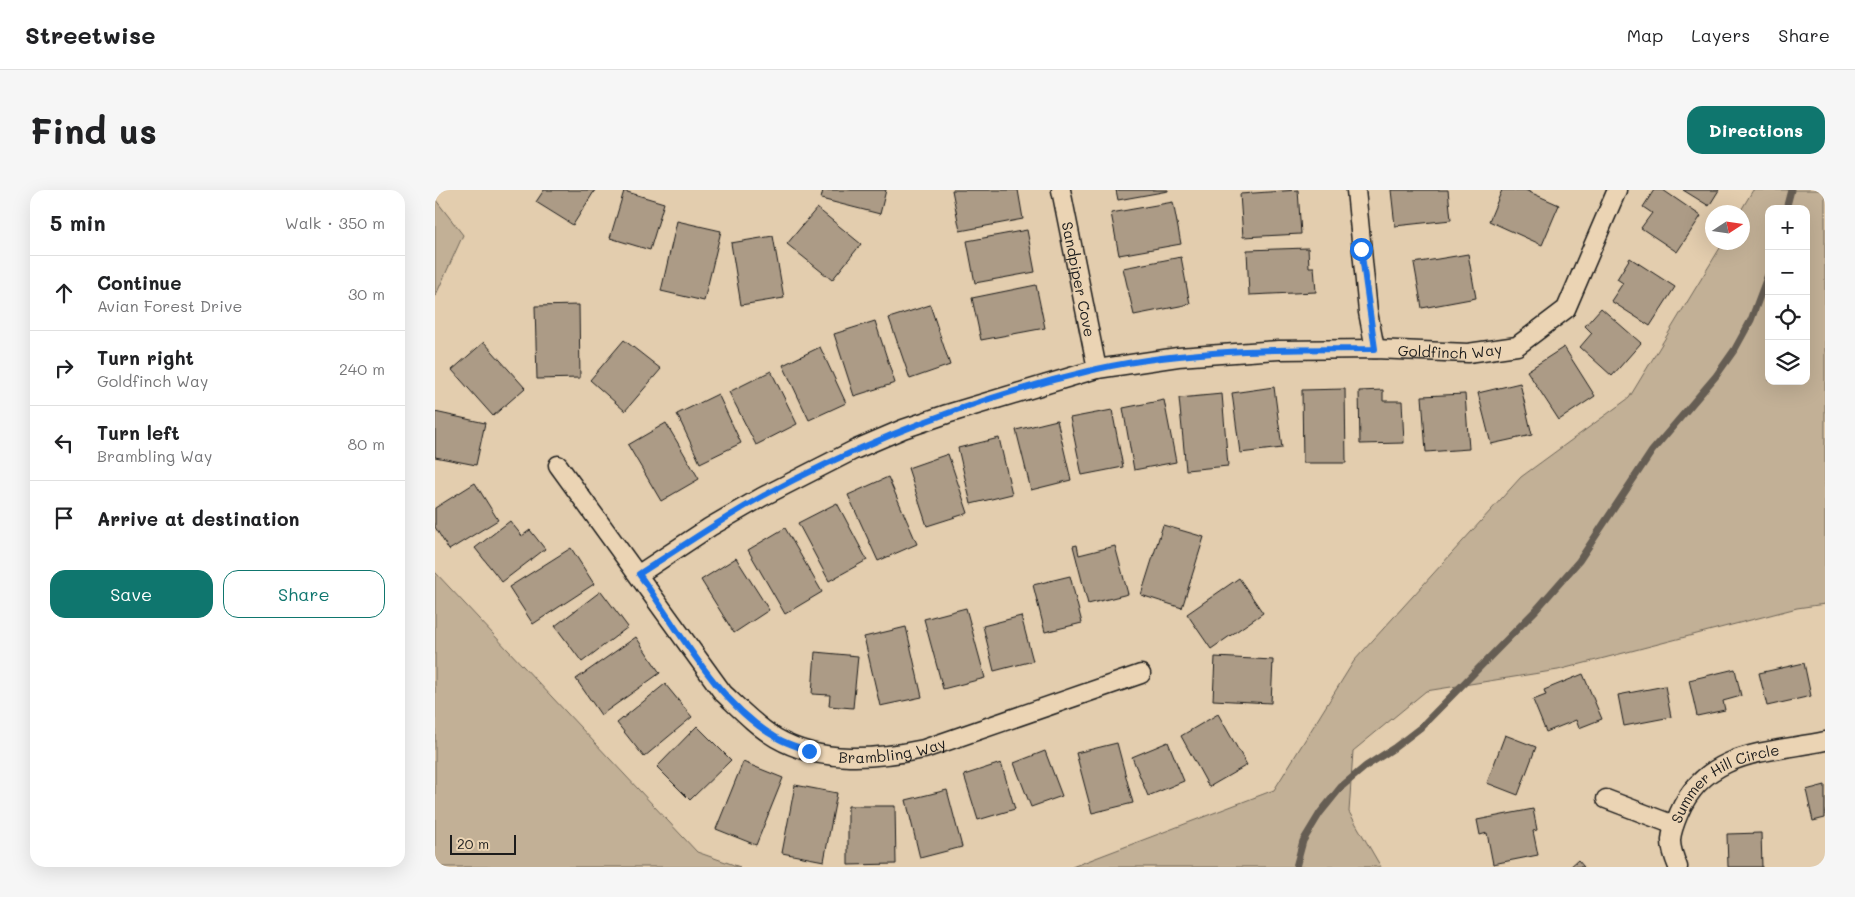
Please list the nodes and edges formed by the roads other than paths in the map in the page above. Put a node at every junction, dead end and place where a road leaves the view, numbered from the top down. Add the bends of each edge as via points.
1 (1061, 190) edge
2 (1356, 190) edge
3 (1617, 190) edge
4 (1375, 349) junction
5 (1097, 369) junction
6 (558, 465) dead end
7 (639, 574) junction
8 (1141, 674) dead end
9 (1825, 740) edge
10 (1606, 799) dead end
11 (1674, 824) junction
12 (1678, 867) edge

1 - 5 street, Sandpiper Cove
2 - 4 street via 1368,312
3 - 4 street, Goldfinch Way via 1565,309 1517,346 1469,353
4 - 5 street, Goldfinch Way via 1221,354
5 - 7 street, Goldfinch Way via 947,414 854,450 762,497
6 - 7 street, Brambling Way
7 - 8 street, Brambling Way via 723,693 777,738 809,751 852,758 890,756 924,749
9 - 11 street, Summer Hill Circle via 1745,755 1718,766 1689,793
10 - 11 street
11 - 12 street, Summer Hill Circle via 1670,834 1671,850

